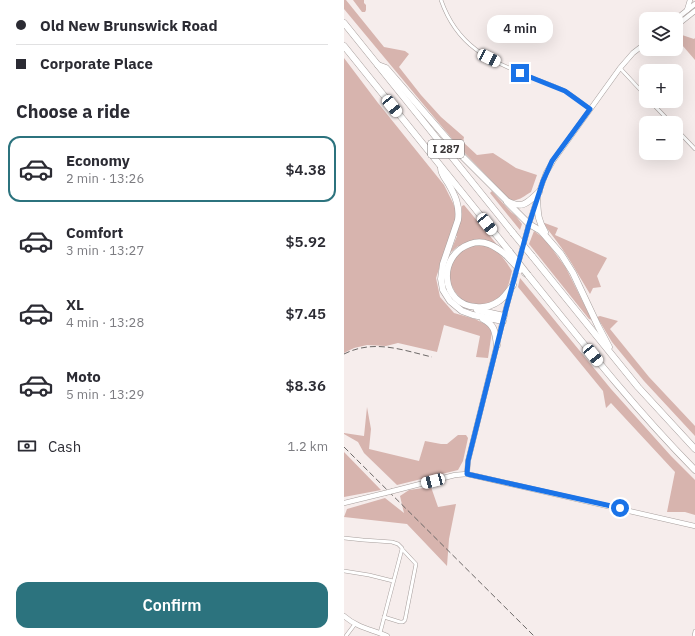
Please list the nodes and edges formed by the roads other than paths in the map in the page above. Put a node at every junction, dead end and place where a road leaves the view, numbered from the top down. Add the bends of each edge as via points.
1 (441, 0) edge
2 (690, 0) edge
3 (695, 4) edge
4 (687, 11) junction
5 (695, 11) edge
6 (683, 14) edge
7 (683, 20) edge
8 (344, 23) edge
9 (344, 46) edge
10 (639, 48) edge
11 (378, 65) junction
12 (620, 68) junction
13 (639, 88) edge
14 (657, 108) edge
15 (590, 109) junction
16 (664, 116) edge
17 (683, 136) edge
18 (695, 149) edge
19 (440, 166) junction
20 (538, 195) junction
21 (502, 196) junction
22 (529, 224) junction
23 (548, 239) junction
24 (508, 254) junction
25 (513, 285) junction
26 (470, 307) junction
27 (480, 317) junction
28 (504, 319) junction
29 (497, 345) junction
30 (615, 359) junction
31 (695, 448) edge
32 (695, 470) edge
33 (467, 474) junction
34 (344, 503) edge
35 (695, 526) edge
36 (344, 538) edge
37 (402, 549) junction
38 (344, 571) edge
39 (393, 581) junction
40 (344, 616) edge
41 (384, 617) junction
42 (355, 624) junction
43 (695, 631) edge
44 (380, 633) junction
45 (346, 636) edge
46 (387, 636) edge
47 (694, 636) edge

1 - 15 street via 446,14 457,30 477,50 505,66 565,91
2 - 4 main road
3 - 4 main road
4 - 6 main road
5 - 7 main road
8 - 11 highway, I 287
9 - 19 highway, I 287
10 - 12 main road
11 - 21 highway via 386,68 454,148
11 - 30 highway, I 287, bridge
12 - 13 street
12 - 15 main road
14 - 16 street
15 - 20 main road via 551,163
17 - 18 street
19 - 24 highway, I 287
19 - 27 highway via 441,173 457,201 459,213 443,264 443,290 447,298 462,311
20 - 21 highway via 519,205
20 - 22 main road
20 - 23 highway via 538,218
21 - 22 highway
22 - 23 highway
22 - 25 main road
23 - 30 highway via 573,273
24 - 26 highway via 484,242 468,245 454,255 447,270 449,288 455,298
24 - 32 highway, I 287, bridge via 610,376
25 - 26 highway via 493,304 486,307
25 - 28 main road
26 - 28 highway
27 - 28 highway
27 - 29 highway via 491,325 496,334
28 - 29 main road
29 - 33 main road
30 - 31 highway, I 287
33 - 34 main road, bridge
33 - 35 main road
36 - 37 street via 392,542
37 - 39 street
37 - 41 street via 416,564 405,620 400,622
38 - 39 street
39 - 41 street
40 - 42 main road
41 - 44 street
42 - 44 main road
42 - 45 street
43 - 47 street
44 - 46 main road

